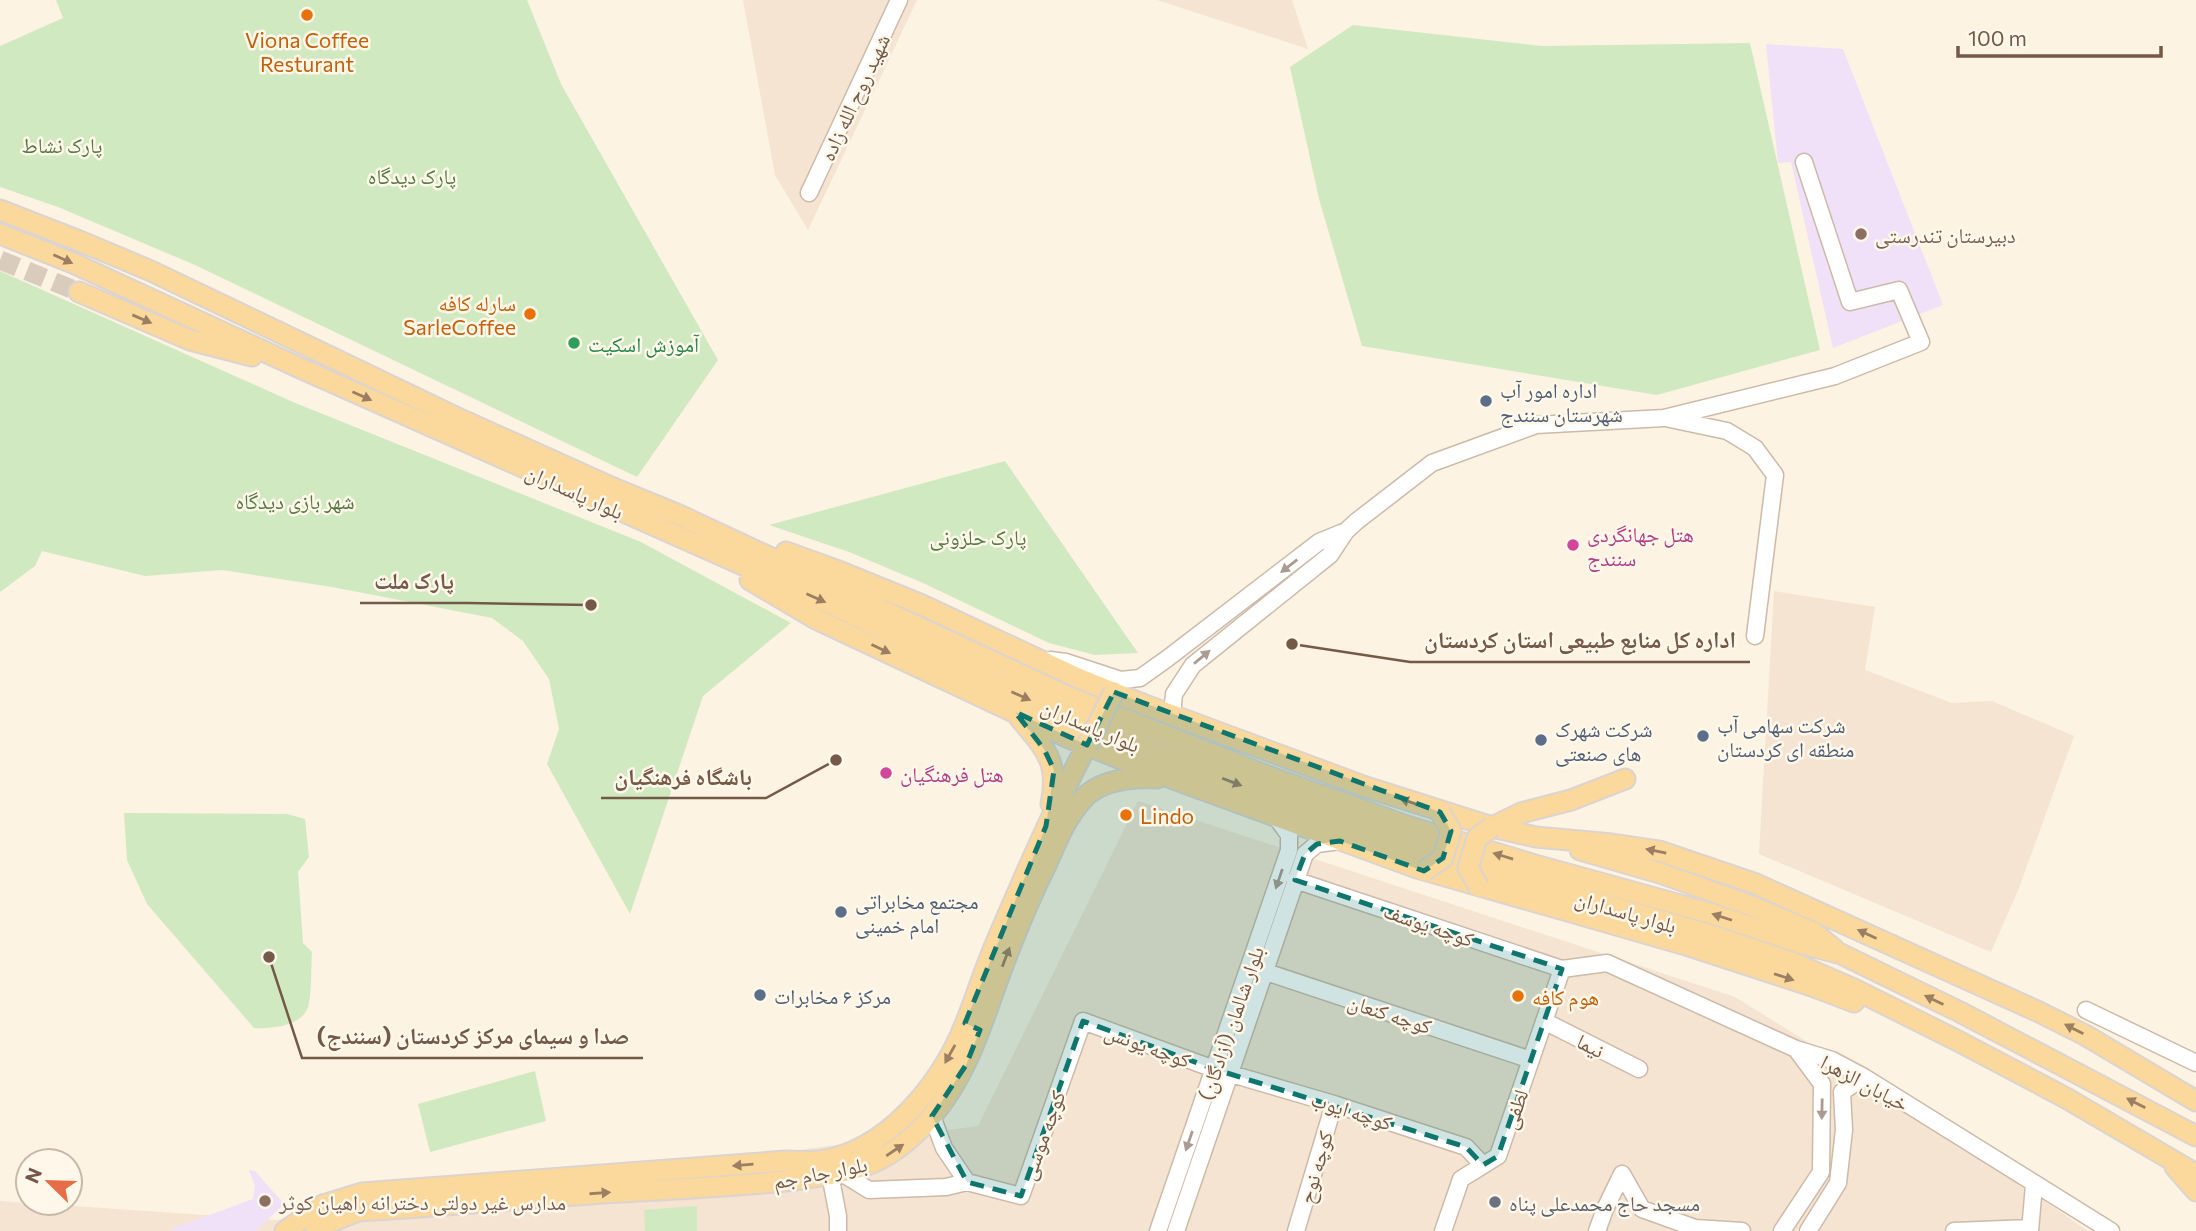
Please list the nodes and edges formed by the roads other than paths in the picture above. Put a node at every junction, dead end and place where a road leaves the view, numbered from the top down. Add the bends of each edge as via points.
1 (899, 0) edge
2 (1804, 162) dead end
3 (809, 193) dead end
4 (0, 210) edge
5 (0, 234) edge
6 (79, 292) tunnel mouth
7 (300, 368) junction
8 (1664, 418) junction
9 (679, 515) junction
10 (1346, 531) junction
11 (671, 534) junction
12 (1232, 609) junction
13 (1244, 623) junction
14 (1755, 636) dead end
15 (1034, 657) junction
16 (1114, 692) junction
17 (1016, 712) junction
18 (1172, 716) junction
19 (1087, 745) junction
20 (1625, 779) dead end
21 (1189, 785) junction
22 (1440, 812) junction
23 (1276, 817) junction
24 (1046, 826) junction
25 (1492, 827) junction
26 (1536, 837) junction
27 (1340, 841) junction
28 (1424, 870) junction
29 (1295, 880) junction
30 (1479, 887) junction
31 (1841, 954) junction
32 (1257, 969) junction
33 (1562, 969) junction
34 (2086, 1010) dead end
35 (1905, 1015) junction
36 (1083, 1021) joint
37 (1544, 1021) junction
38 (973, 1027) junction
39 (1796, 1049) junction
40 (1531, 1060) junction
41 (2196, 1063) edge
42 (1214, 1069) junction
43 (1639, 1069) dead end
44 (1230, 1074) junction
45 (1864, 1077) junction
46 (2196, 1101) edge
47 (1334, 1104) junction
48 (932, 1116) junction
49 (2196, 1136) edge
50 (2166, 1156) junction
51 (1483, 1165) junction
52 (835, 1173) junction
53 (2196, 1174) edge
54 (967, 1182) junction
55 (2034, 1185) junction
56 (2196, 1191) edge
57 (2030, 1229) edge
58 (1600, 1230) edge
59 (1955, 1230) edge
60 (285, 1231) edge
61 (316, 1231) edge
62 (838, 1231) edge
63 (1158, 1231) edge
64 (1176, 1231) edge
65 (1296, 1231) edge
66 (1443, 1231) edge
67 (1742, 1231) edge
68 (1782, 1231) edge
69 (1808, 1231) edge
70 (2111, 1231) edge

1 - 3 street, شهید روح الله زاده
2 - 8 street via 1850,302 1899,290 1921,342 1835,376
4 - 9 main road, بلوار پاسداران via 151,271 462,420
5 -> 7 main road, بلوار پاسداران
6 -> 7 main road via 190,340
7 -> 11 main road, بلوار پاسداران
8 - 10 street via 1536,425 1432,463
8 - 14 street via 1727,431 1755,448 1775,475
9 - 15 main road via 836,570
31 -> 9 main road, بلوار پاسداران via 1433,834 1265,775 1068,696
10 -> 12 street via 1319,542
10 - 13 street via 1330,555
11 -> 17 main road via 816,618
11 -> 35 main road, بلوار پاسداران via 1000,686 1248,789 1401,844 1792,962
12 - 13 street
12 - 15 street via 1140,678 1121,680
18 -> 13 street via 1174,694 1193,664
15 - 16 main road
16 - 18 main road
16 - 19 main road, بلوار جام جم, bridge
17 - 19 main road
17 - 24 main road via 1044,749 1054,771
22 -> 18 main road
19 - 21 main road
19 - 24 main road, بلوار جام جم
20 - 25 main road
21 - 23 main road
38 -> 21 main road, بلوار جام جم via 1035,886 1067,820 1084,798 1110,783 1136,777
22 - 25 main road
22 - 28 main road, bridge via 1451,831 1443,858
23 - 27 main road
23 -> 32 street, بلوار شالمان (آزادگان) via 1289,835 1289,850
24 - 38 main road, بلوار جام جم via 991,954
25 - 26 main road
25 - 30 main road, bridge via 1477,838 1468,868
26 - 31 main road via 1752,906 1813,932
46 -> 26 main road via 2039,1012 1756,884 1659,851
27 - 28 main road
27 - 29 street, بلوار شالمان (آزادگان) via 1317,845 1305,854
28 - 30 main road
29 - 32 street, بلوار شالمان (آزادگان)
29 - 33 street, کوچه یوسف
30 -> 35 main road via 1686,945 1865,1007
49 -> 31 main road, بلوار پاسداران
32 - 40 street, کوچه کنعان
32 - 42 street, بلوار شالمان (آزادگان)
32 - 44 street, بلوار شالمان (آزادگان)
33 - 37 street, لطفی
33 - 39 street, خیابان الزهرا via 1607,962
34 - 41 street
35 - 50 main road, بلوار پاسداران
36 - 42 street, کوچه یونس
36 - 54 street, کوچه موسی via 1020,1196
37 - 40 street, لطفی
37 - 43 street, نیما
38 - 48 main road, بلوار جام جم via 966,1065
38 -> 60 main road, بلوار جام جم via 912,1109 890,1129 843,1154 819,1161 362,1194 323,1205
39 - 45 street, خیابان الزهرا via 1832,1060
39 -> 68 street via 1822,1084 1821,1172
40 - 51 street, لطفی via 1498,1156
42 - 44 street, کوچه ایوب
42 -> 63 street, بلوار شالمان (آزادگان)
44 - 47 street, کوچه ایوب
44 - 64 street, بلوار شالمان (آزادگان)
45 - 55 street, خیابان الزهرا
45 - 69 street via 1842,1093 1844,1130 1838,1183
47 - 51 street, کوچه ایوب via 1466,1147
47 - 65 street, کوچه نوح
52 -> 48 main road, بلوار جام جم via 888,1156
48 - 54 street via 944,1149
50 - 53 main road, بلوار پاسداران
50 - 56 main road
51 - 66 street, لطفی via 1461,1179
52 - 54 street via 869,1190
61 -> 52 main road, بلوار جام جم via 358,1211 709,1188
52 - 62 street
55 - 57 street
55 - 70 street, خیابان الزهرا
57 - 59 street
58 - 67 street via 1622,1174 1642,1209 1695,1228

